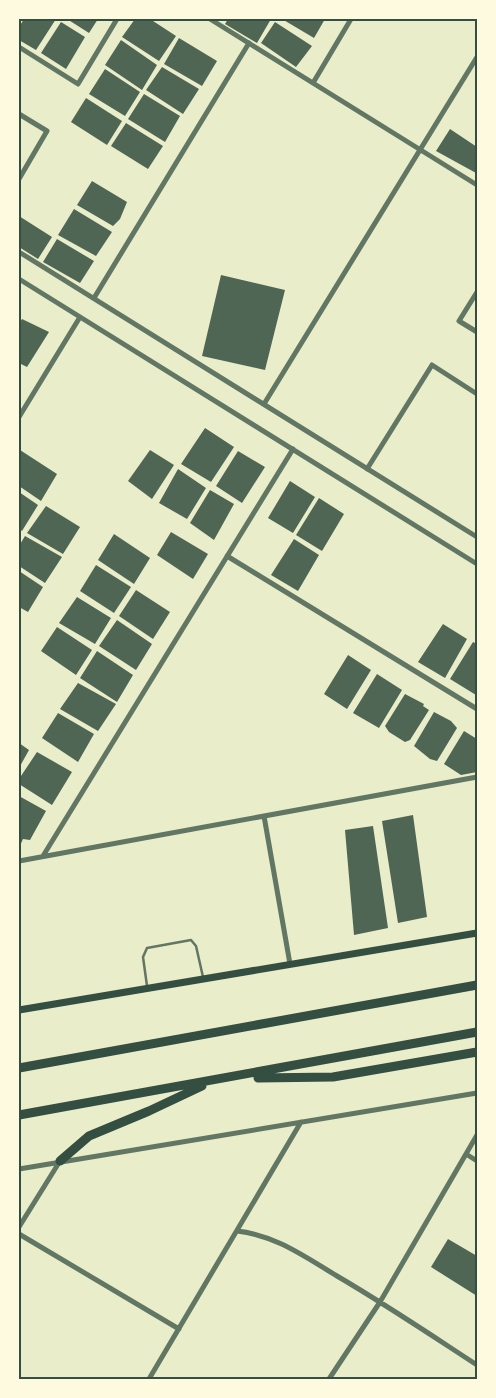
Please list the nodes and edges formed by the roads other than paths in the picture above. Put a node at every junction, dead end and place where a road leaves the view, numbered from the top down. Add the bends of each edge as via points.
1 (116, 19) edge
2 (210, 19) edge
3 (351, 19) edge
4 (249, 43) junction
5 (19, 47) edge
6 (477, 57) edge
7 (313, 82) junction
8 (19, 114) edge
9 (420, 150) junction
10 (19, 178) edge
11 (477, 185) edge
12 (19, 252) edge
13 (19, 279) edge
14 (477, 292) edge
15 (94, 298) junction
16 (80, 317) junction
17 (477, 332) edge
18 (477, 394) edge
19 (264, 404) junction
20 (19, 417) edge
21 (293, 449) junction
22 (368, 469) junction
23 (477, 537) edge
24 (227, 556) junction
25 (477, 564) edge
26 (477, 710) edge
27 (477, 777) edge
28 (264, 816) junction
29 (43, 856) junction
30 (19, 860) edge
31 (477, 933) edge
32 (290, 964) junction
33 (204, 979) junction
34 (474, 985) edge
35 (148, 988) junction
36 (19, 1010) edge
37 (477, 1032) edge
38 (477, 1052) edge
39 (19, 1068) edge
40 (232, 1078) junction
41 (211, 1081) junction
42 (477, 1093) edge
43 (19, 1115) edge
44 (301, 1122) junction
45 (477, 1135) edge
46 (466, 1154) junction
47 (60, 1161) junction
48 (477, 1161) edge
49 (19, 1169) edge
50 (19, 1227) edge
51 (237, 1231) junction
52 (19, 1234) edge
53 (380, 1302) junction
54 (178, 1329) junction
55 (477, 1365) edge
56 (149, 1379) edge
57 (329, 1379) edge

1 - 5 street via 78,84
2 - 4 street
3 - 7 street
4 - 7 street
4 - 15 street
6 - 9 street
7 - 9 street
8 - 10 street via 47,131
9 - 11 street
9 - 19 street
12 - 15 street
13 - 16 street
14 - 17 street via 459,321
15 - 19 street
16 - 20 street
16 - 21 street
18 - 22 street via 432,365
19 - 22 street
21 - 24 street
21 - 25 street
22 - 23 street
24 - 26 street
24 - 29 street
27 - 28 street
28 - 29 street
28 - 32 street
29 - 30 street
31 - 32 main road
32 - 33 main road
33 - 35 main road
33 - 35 lane via 196,946 191,940 147,948 143,957
34 - 39 highway
35 - 36 main road
37 - 40 highway
38 - 40 highway via 334,1077
40 - 41 highway
41 - 43 highway
41 - 47 highway via 88,1136
42 - 44 street
44 - 47 street
44 - 51 street
45 - 46 street
46 - 48 street
46 - 53 street
47 - 49 street
47 - 50 street
51 - 53 street via 257,1233 280,1242
51 - 54 street
52 - 54 street
53 - 55 street
53 - 57 street
54 - 56 street

